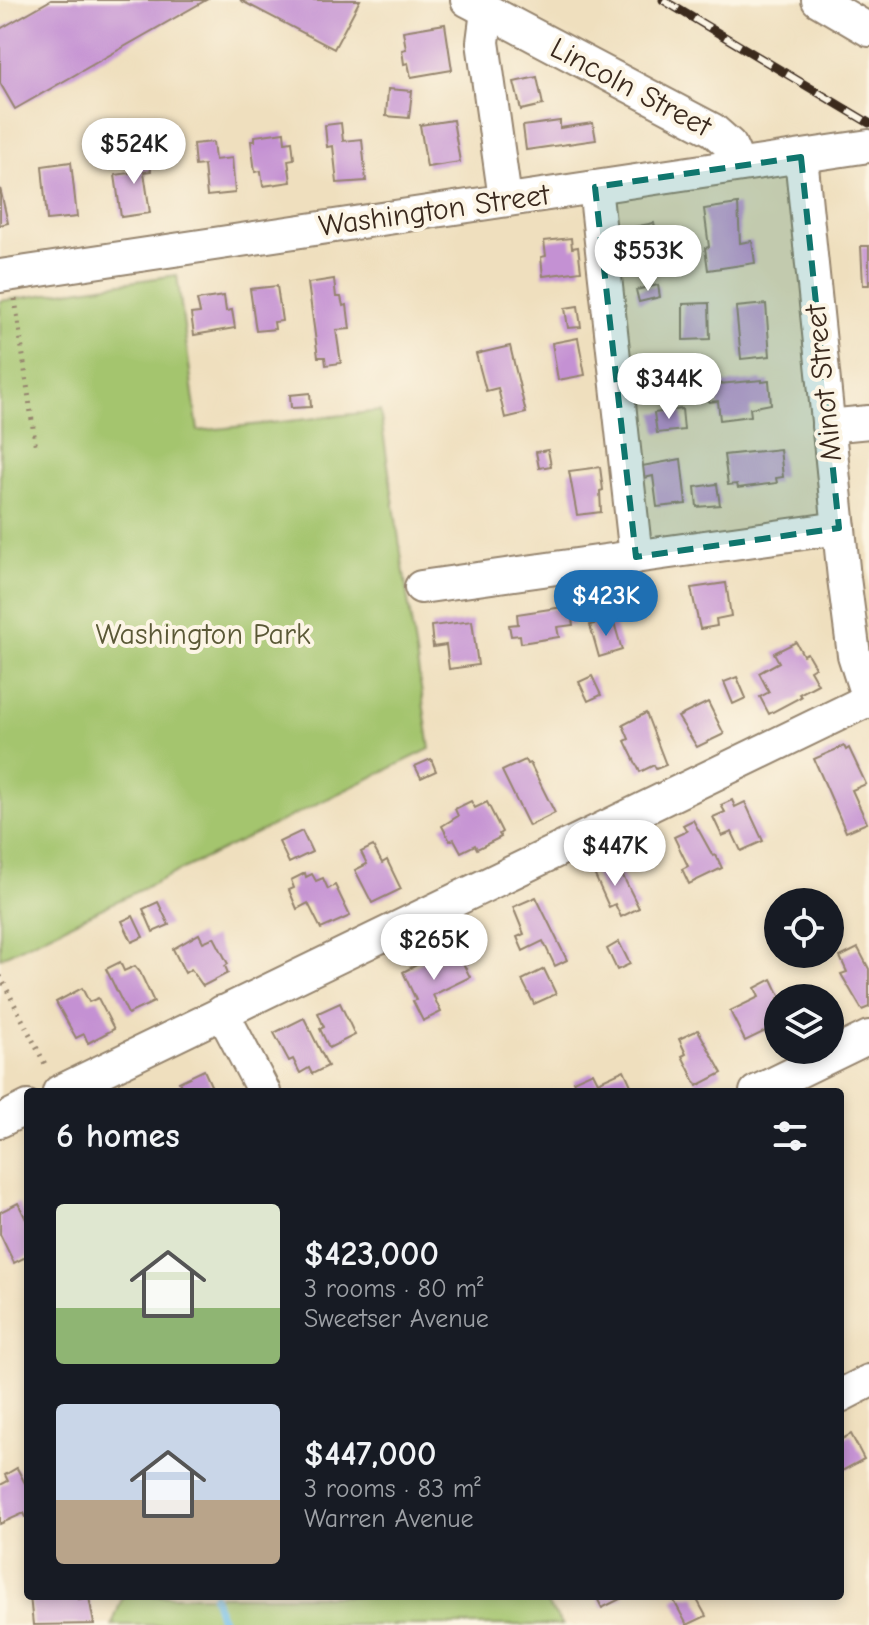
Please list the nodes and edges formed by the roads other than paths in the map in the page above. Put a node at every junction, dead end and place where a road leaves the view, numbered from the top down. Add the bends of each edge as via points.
1 (824, 2) edge
2 (477, 5) edge
3 (868, 27) edge
4 (869, 146) edge
5 (801, 157) junction
6 (739, 165) junction
7 (595, 187) junction
8 (505, 199) junction
9 (6, 275) edge
10 (869, 422) edge
11 (828, 426) junction
12 (839, 528) junction
13 (636, 557) junction
14 (421, 587) dead end
15 (869, 701) edge
16 (222, 1012) junction
17 (869, 1037) edge
18 (56, 1085) edge
19 (262, 1088) edge
20 (764, 1088) edge
21 (24, 1109) edge
22 (0, 1121) edge
23 (869, 1381) edge
24 (844, 1394) edge

1 - 3 street
2 - 6 street, Lincoln Street via 717,133
2 - 8 street
4 - 5 street, Washington Street
5 - 6 street, Washington Street
5 - 11 street, Minot Street
6 - 7 street, Washington Street
7 - 8 street, Washington Street
7 - 13 street
8 - 9 street, Washington Street
10 - 11 street
11 - 12 street, Minot Street
12 - 13 street
12 - 15 street, Minot Street via 854,655
13 - 14 street
15 - 16 street
16 - 18 street
16 - 19 street
17 - 20 street
21 - 22 street
23 - 24 street

